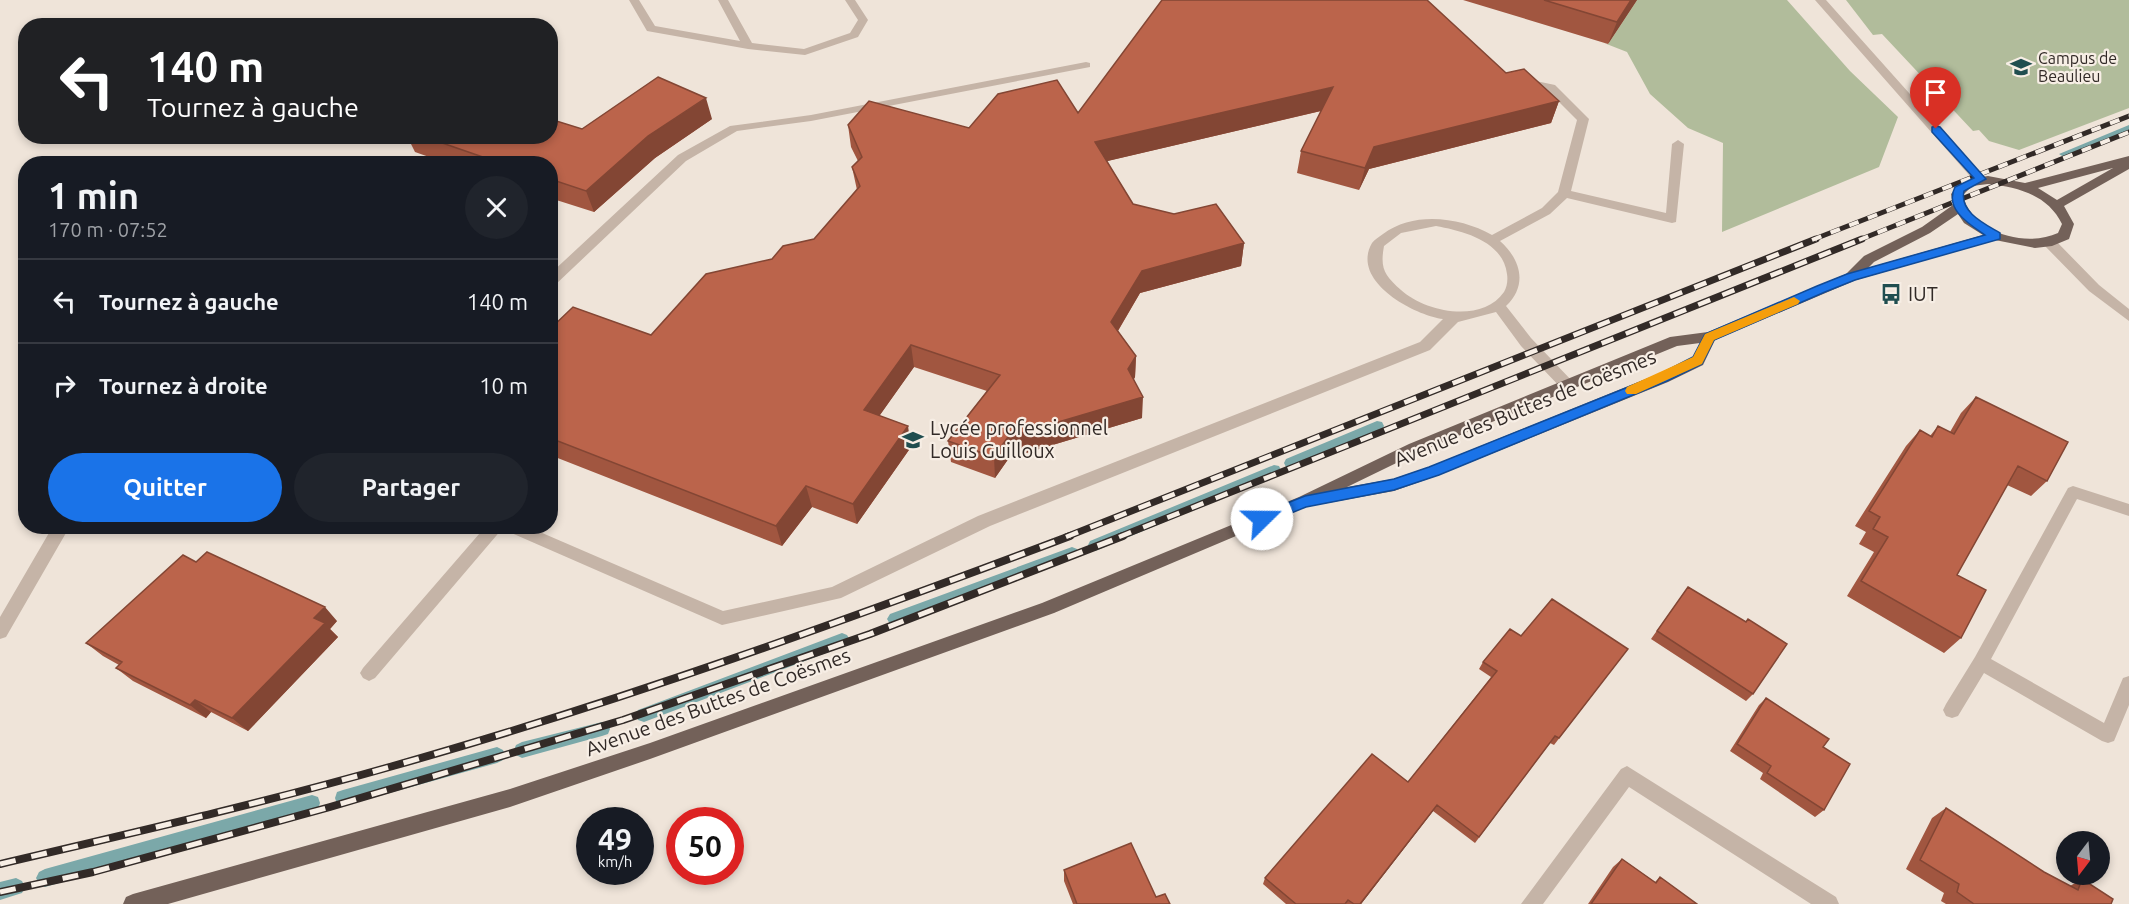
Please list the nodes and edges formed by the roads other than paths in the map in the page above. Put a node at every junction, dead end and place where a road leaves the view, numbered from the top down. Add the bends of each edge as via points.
1 (634, 0) edge
2 (723, 0) edge
3 (850, 0) edge
4 (1820, 0) edge
5 (748, 46) junction
6 (1086, 65) dead end
7 (1509, 78) edge
8 (1678, 144) dead end
9 (2129, 162) edge
10 (1980, 180) junction
11 (2025, 187) junction
12 (1564, 193) junction
13 (2057, 205) junction
14 (1959, 207) junction
15 (1995, 236) junction
16 (1492, 240) junction
17 (2050, 243) junction
18 (558, 274) edge
19 (1851, 277) junction
20 (1499, 306) junction
21 (1455, 316) junction
22 (2129, 316) edge
23 (1710, 337) junction
24 (1568, 386) junction
25 (1305, 501) junction
26 (2129, 510) edge
27 (57, 534) edge
28 (489, 534) edge
29 (528, 534) edge
30 (0, 632) edge
31 (1981, 662) junction
32 (369, 673) dead end
33 (2129, 684) edge
34 (1952, 710) dead end
35 (133, 904) edge
36 (1531, 904) edge
37 (1829, 904) edge

1 - 5 street via 651,28
2 - 5 street
3 - 5 street via 863,20 854,35 805,52
4 - 10 street
6 - 18 street via 811,118 734,128 682,158
7 - 12 street via 1551,87 1584,119
8 - 12 street via 1671,219
9 - 11 main road
9 - 13 main road
10 - 11 main road
10 - 14 main road via 1959,189
11 - 13 main road
12 - 16 street via 1546,211
13 - 17 main road via 2066,218 2067,231
14 - 15 main road
14 - 19 main road, Avenue des Buttes de Coësmes via 1926,230 1869,259
15 - 17 main road via 2025,243
15 - 19 main road, Avenue des Buttes de Coësmes
16 - 20 street via 1510,259 1516,276 1512,294
16 - 21 street via 1459,226 1436,222 1396,229 1377,247 1374,262 1378,278 1392,293 1430,312
17 - 22 street via 2094,288
19 - 23 main road, Avenue des Buttes de Coësmes
20 - 21 street via 1483,313
20 - 24 street via 1526,342
21 - 29 street via 1425,346 984,521 836,593 722,618
23 - 24 main road, Avenue des Buttes de Coësmes via 1675,341
23 - 25 main road, Avenue des Buttes de Coësmes via 1698,361 1434,471 1394,484
24 - 25 main road, Avenue des Buttes de Coësmes via 1414,448
25 - 35 main road, Avenue des Buttes de Coësmes via 1047,608 639,755 510,798
26 - 31 street via 2073,492
27 - 30 street
28 - 32 street
31 - 33 street via 2108,735
31 - 34 street
36 - 37 street via 1627,775

